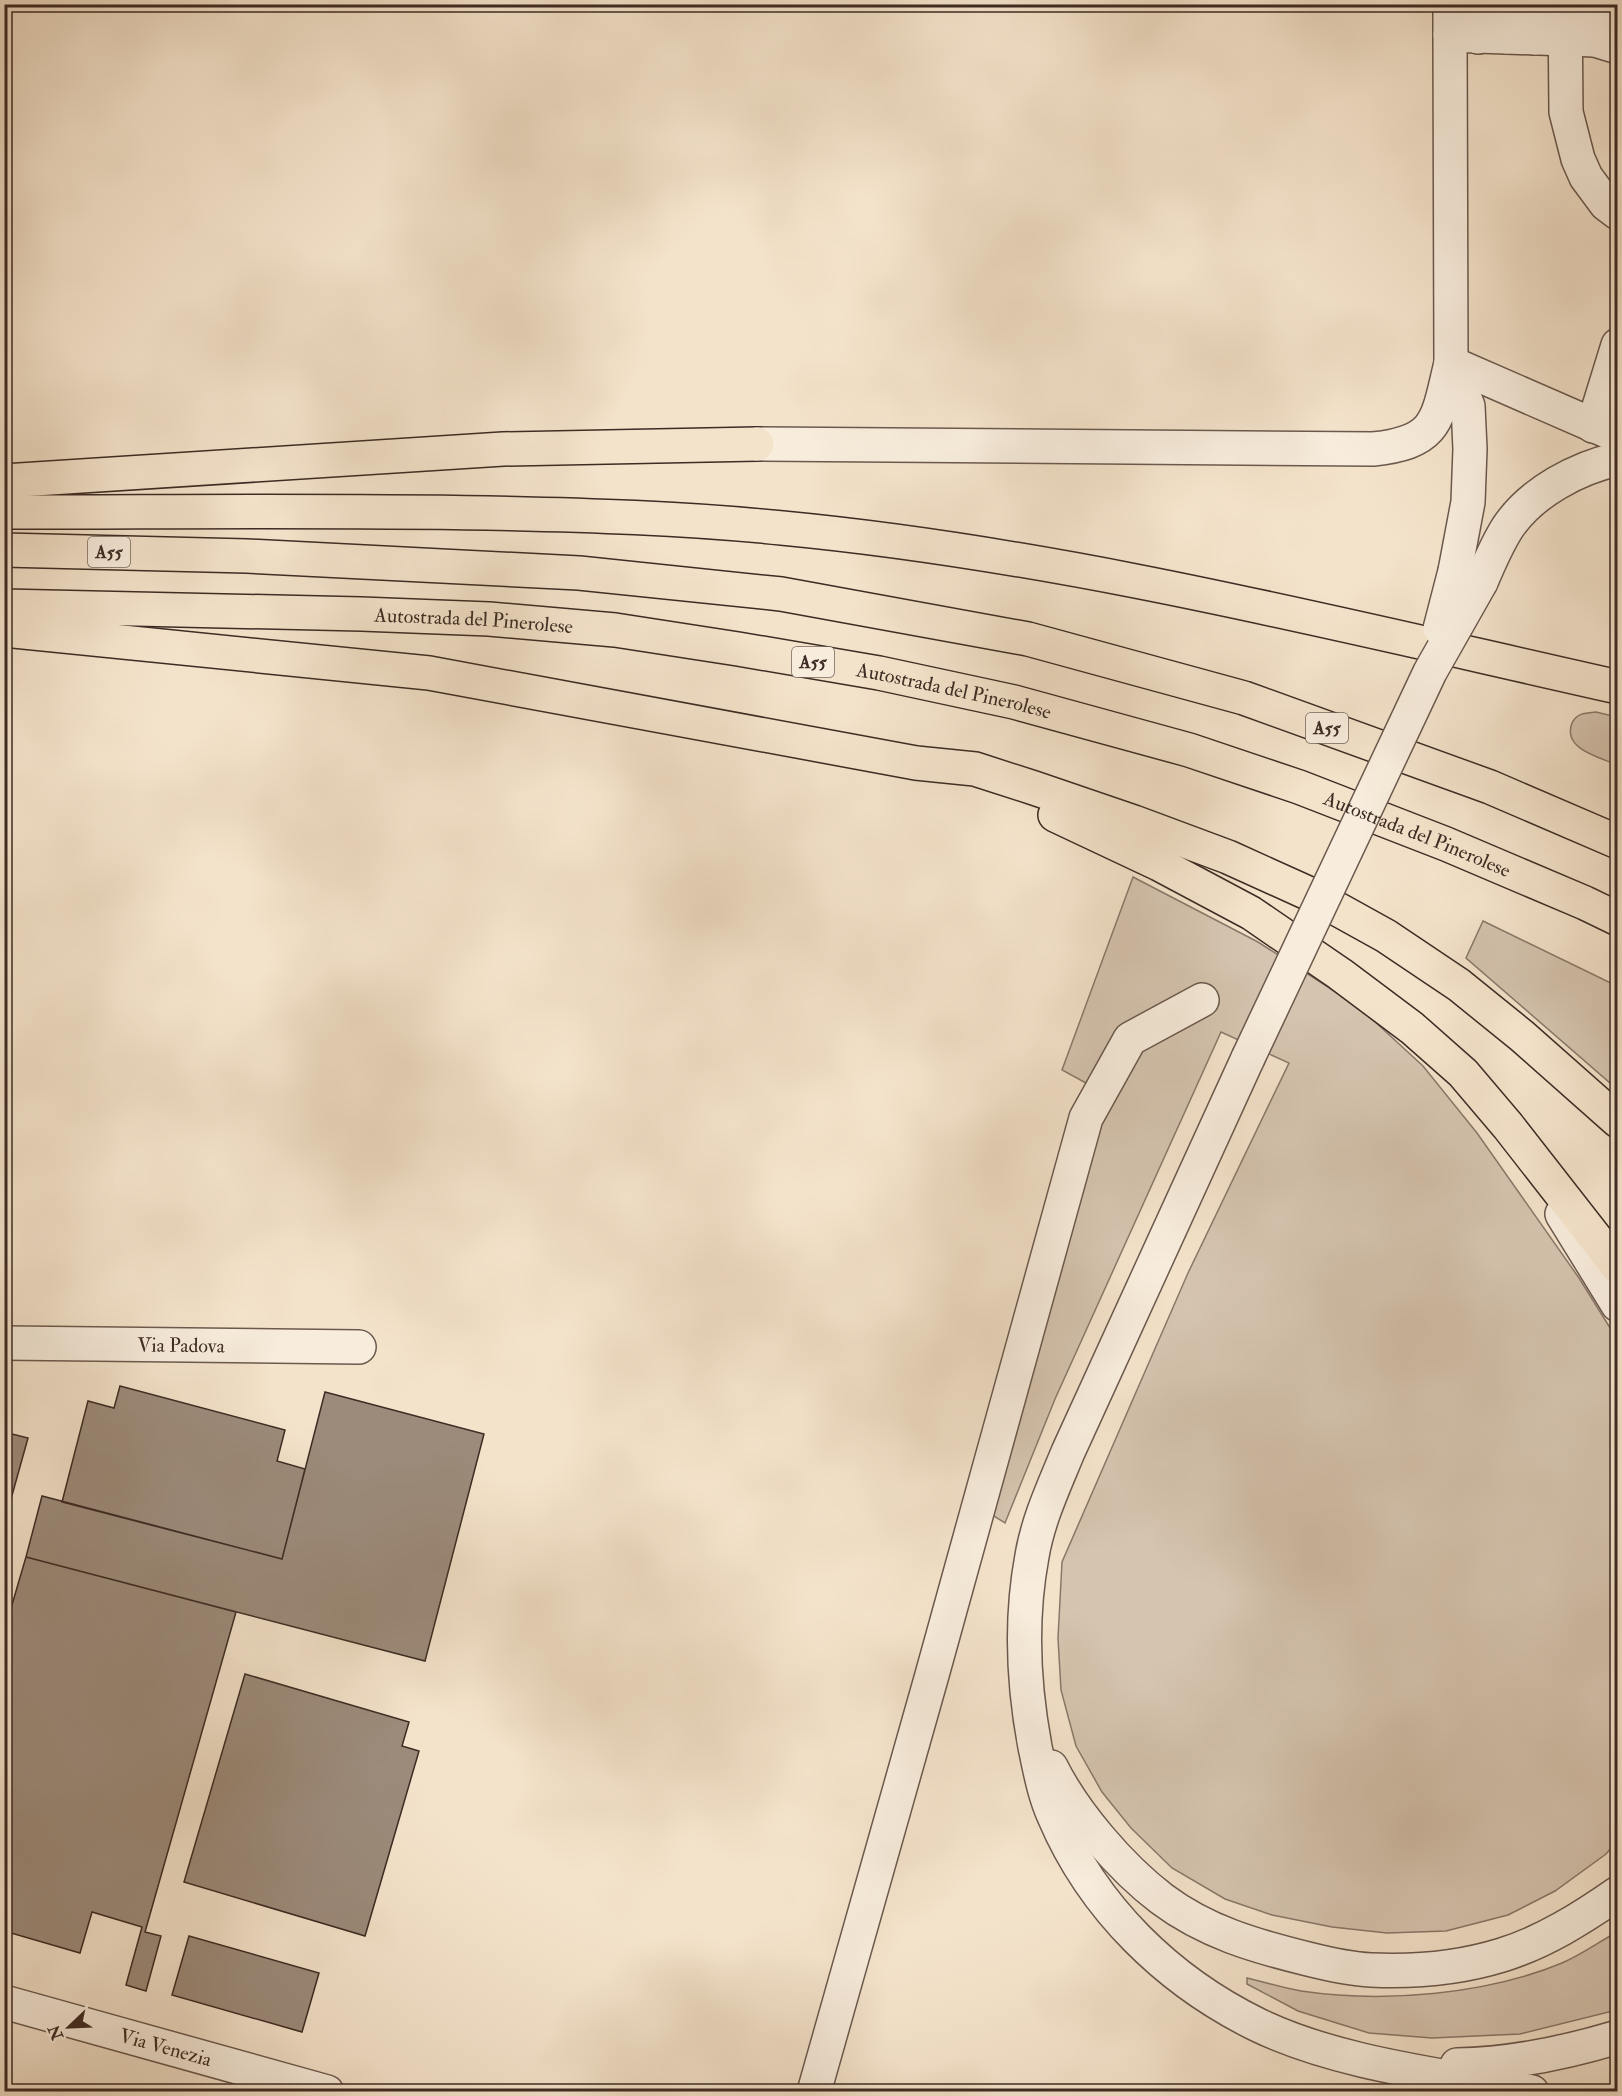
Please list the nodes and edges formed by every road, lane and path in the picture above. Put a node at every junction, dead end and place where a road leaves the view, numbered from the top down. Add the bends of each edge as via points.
1 (1477, 4) edge
2 (1506, 4) edge
3 (1535, 4) edge
4 (1565, 4) edge
5 (1595, 4) edge
6 (1525, 35) edge
7 (1617, 213) edge
8 (1617, 345) edge
9 (1451, 363) junction
10 (1605, 431) edge
11 (757, 444) joint
12 (1617, 459) edge
13 (4, 481) edge
14 (4, 512) edge
15 (4, 550) edge
16 (1468, 576) junction
17 (4, 606) edge
18 (4, 630) edge
19 (1617, 687) edge
20 (916, 763) junction
21 (1617, 842) edge
22 (1617, 919) edge
23 (1202, 1000) dead end
24 (1617, 1121) edge
25 (1508, 1126) junction
26 (1617, 1267) edge
27 (1617, 1305) edge
28 (4, 1343) edge
29 (359, 1347) dead end
30 (1028, 1708) junction
31 (1617, 1893) edge
32 (4, 2002) edge
33 (1617, 2037) edge
34 (1375, 2062) junction
35 (327, 2091) edge
36 (814, 2091) edge
37 (1532, 2091) edge

1 - 6 street
2 - 6 street
3 - 6 street
4 - 6 street
5 - 6 street
6 - 7 street via 1566,112 1578,159 1594,190
6 - 9 street
8 - 10 street
9 - 10 street
9 - 11 street via 1438,414 1428,430 1413,442 1395,447
9 - 16 street via 1468,406
11 - 13 highway via 503,448
12 - 16 street via 1581,471 1528,505 1509,526 1494,552
14 - 19 highway via 458,513 668,519 783,528 1128,579
15 - 21 highway, A55 via 247,556 579,573 781,594 981,630 1028,639 1244,698 1490,787
16 - 30 street, bridge via 1430,672 1248,1058 1046,1503 1032,1554 1025,1601 1023,1656
17 - 22 highway, Autostrada del Pinerolese / A55 via 489,620 615,630 879,673 1014,702 1189,750 1277,779 1446,844
18 - 20 highway via 429,673
20 - 24 highway via 975,769 1045,792 1228,857 1312,895 1386,936 1459,985
20 - 25 highway via 1025,801 1159,864 1251,913 1412,1028 1463,1073
23 - 36 street via 1130,1039 1086,1118
25 - 26 highway
25 - 27 street
28 - 29 street, Via Padova
30 - 31 street via 1062,1788 1106,1844 1161,1899 1239,1941 1369,1970 1459,1965 1538,1941 1584,1917
30 - 34 street via 1041,1778 1070,1851 1093,1887 1149,1952 1220,2005 1259,2025 1299,2042
32 - 35 street, Via Venezia
33 - 34 street via 1540,2057 1494,2064
34 - 37 street

